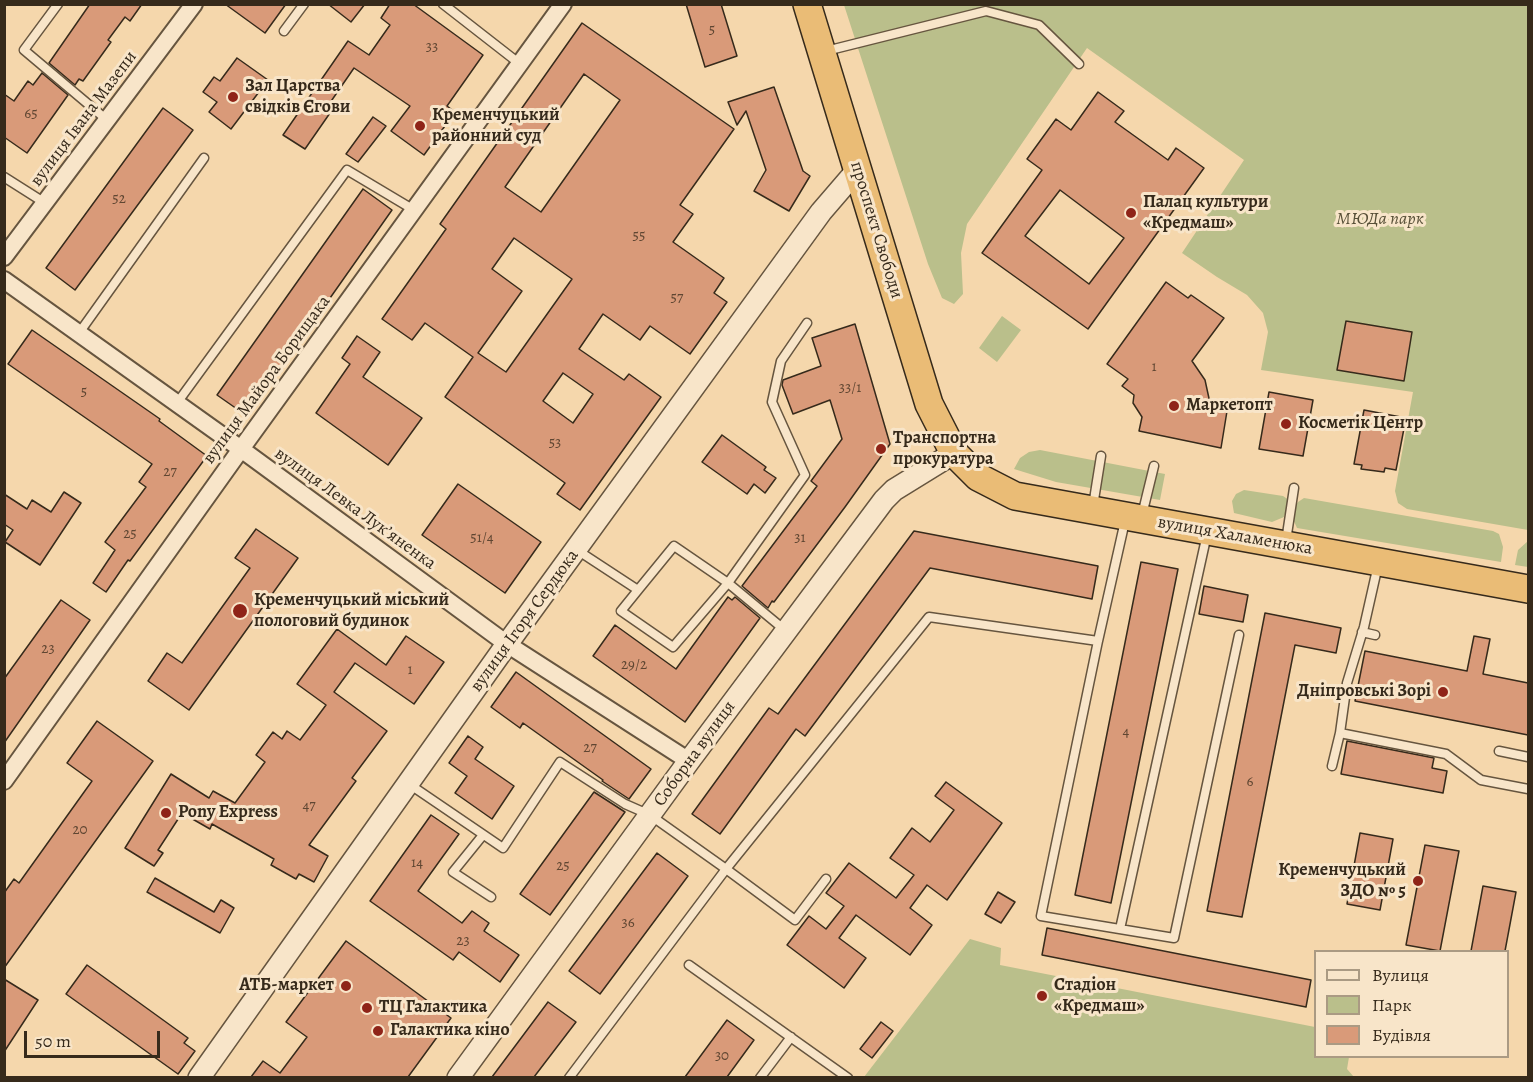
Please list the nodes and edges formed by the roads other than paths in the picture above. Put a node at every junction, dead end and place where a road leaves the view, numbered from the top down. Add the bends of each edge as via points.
1 (58, 4) edge
2 (194, 4) edge
3 (304, 4) edge
4 (443, 4) edge
5 (563, 4) edge
6 (807, 4) edge
7 (284, 31) dead end
8 (822, 52) junction
9 (520, 64) junction
10 (1079, 64) dead end
11 (107, 120) junction
12 (204, 158) dead end
13 (858, 169) junction
14 (4, 177) edge
15 (45, 203) junction
16 (414, 210) junction
17 (4, 257) edge
18 (4, 280) edge
19 (807, 323) dead end
20 (80, 333) junction
21 (177, 403) junction
22 (241, 449) junction
23 (954, 453) junction
24 (1101, 456) dead end
25 (1154, 466) dead end
26 (1294, 488) dead end
27 (1093, 510) junction
28 (1134, 517) junction
29 (1207, 531) junction
30 (1286, 545) junction
31 (576, 550) junction
32 (1379, 562) junction
33 (728, 583) junction
34 (1528, 589) edge
35 (638, 590) junction
36 (786, 631) junction
37 (1362, 632) junction
38 (1239, 635) dead end
39 (1375, 635) dead end
40 (1098, 640) junction
41 (507, 644) junction
42 (1340, 732) junction
43 (1499, 751) dead end
44 (1528, 757) edge
45 (688, 761) junction
46 (1332, 766) dead end
47 (4, 781) edge
48 (408, 784) junction
49 (1528, 789) edge
50 (650, 815) junction
51 (483, 835) junction
52 (726, 869) junction
53 (826, 879) dead end
54 (491, 897) dead end
55 (1120, 929) junction
56 (689, 965) dead end
57 (791, 1037) junction
58 (199, 1077) edge
59 (458, 1077) edge
60 (569, 1077) edge
61 (760, 1077) edge
62 (848, 1077) edge

1 - 11 lane via 24,50
2 - 11 street, вулиця Івана Мазепи
3 - 7 lane
4 - 9 lane
5 - 9 street, вулиця Майора Борищака
6 - 8 highway, проспект Свободи
8 - 10 lane via 986,11 1039,25
8 - 13 highway, проспект Свободи
9 - 16 street, вулиця Майора Борищака
11 - 15 street, вулиця Івана Мазепи
12 - 20 lane
13 - 23 highway, проспект Свободи via 926,395
13 - 31 street, вулиця Ігоря Сердюка via 821,212
14 - 15 lane
15 - 17 street, вулиця Івана Мазепи
16 - 21 lane via 347,170
16 - 22 street, вулиця Майора Борищака
18 - 20 street, вулиця Левка Лукʼяненка
19 - 33 lane via 781,360 772,402 805,475
20 - 21 street, вулиця Левка Лукʼяненка
21 - 22 street, вулиця Левка Лукʼяненка
22 - 41 street, вулиця Левка Лукʼяненка
22 - 47 street, вулиця Майора Борищака
23 - 27 highway, вулиця Халаменюка via 978,477 1015,496
23 - 36 street, Соборна вулиця via 884,500
24 - 27 lane
25 - 28 lane
26 - 30 lane
27 - 28 highway, вулиця Халаменюка
28 - 29 highway, вулиця Халаменюка
28 - 40 lane
29 - 30 highway, вулиця Халаменюка
29 - 55 lane
30 - 32 highway, вулиця Халаменюка
31 - 35 lane
31 - 41 street, вулиця Ігоря Сердюка
32 - 34 highway, вулиця Халаменюка
32 - 37 lane
33 - 35 lane via 674,546
33 - 35 lane via 673,646 621,611
33 - 36 lane
36 - 45 street, Соборна вулиця
37 - 39 lane
37 - 42 lane via 1347,683
38 - 55 lane via 1174,938
40 - 52 lane via 929,617
40 - 55 lane via 1041,916
41 - 45 street, вулиця Левка Лукʼяненка
41 - 48 street, вулиця Ігоря Сердюка
42 - 46 lane
42 - 49 lane via 1446,754 1481,780
43 - 44 lane
45 - 50 street, Соборна вулиця
48 - 51 lane
48 - 58 street, вулиця Ігоря Сердюка
50 - 51 lane via 625,804 560,762 503,848
50 - 52 lane
50 - 59 street, Соборна вулиця
51 - 54 lane via 453,872
52 - 53 lane via 795,920
52 - 60 lane
56 - 57 lane
57 - 61 lane
57 - 62 lane

